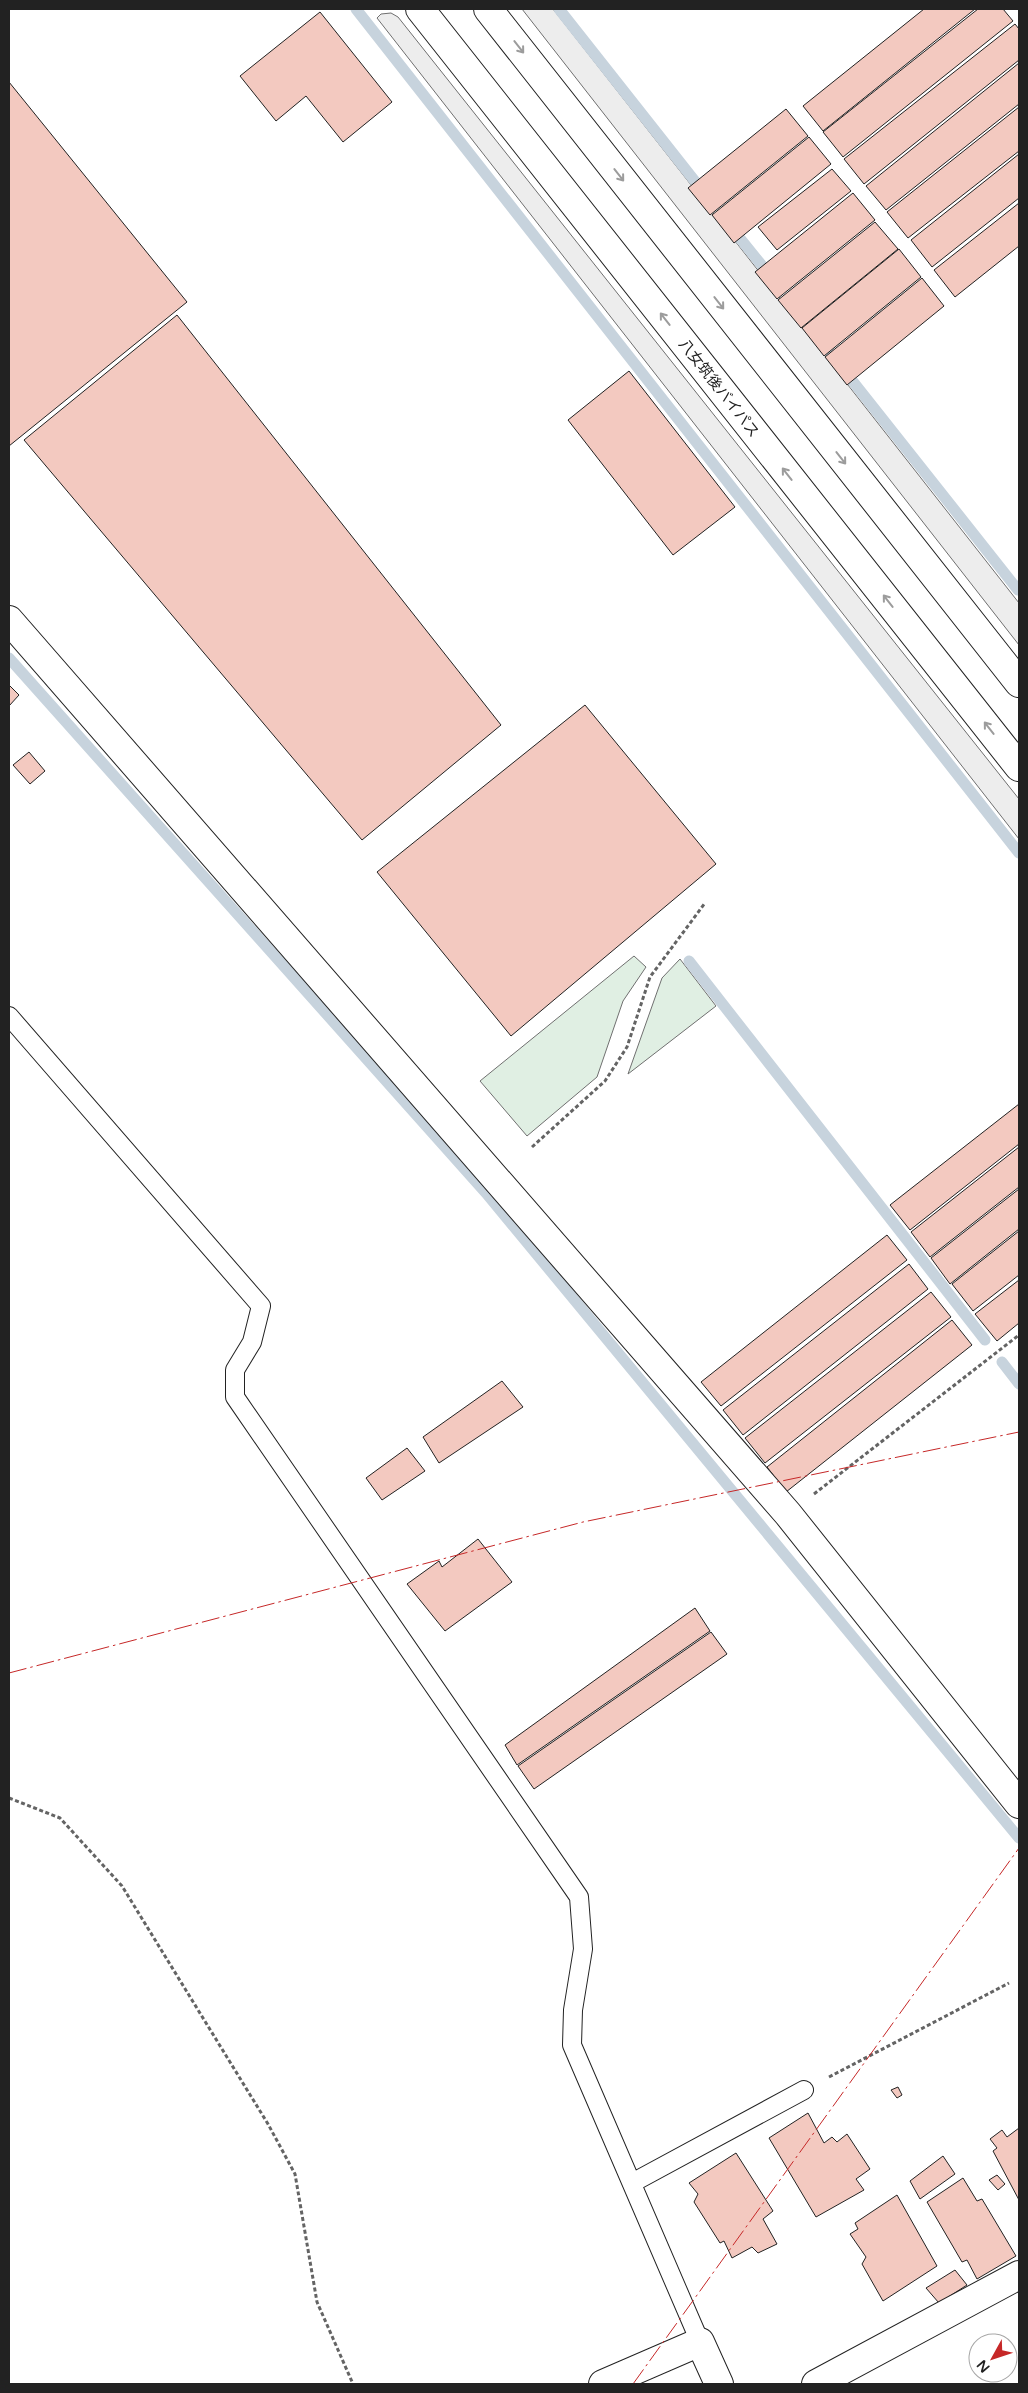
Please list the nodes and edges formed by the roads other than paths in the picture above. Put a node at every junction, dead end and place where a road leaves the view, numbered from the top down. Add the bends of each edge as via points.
1 (420, 9) edge
2 (488, 9) edge
3 (9, 620) edge
4 (1019, 683) edge
5 (1019, 767) edge
6 (9, 1016) edge
7 (1019, 1804) edge
8 (804, 2090) road end
9 (632, 2184) junction
10 (1019, 2275) edge
11 (700, 2342) junction
12 (603, 2384) edge
13 (718, 2384) edge
14 (816, 2384) edge

5 -> 1 main road, 八女筑後バイパス
2 -> 4 main road
3 - 7 main road via 788,1514
6 - 9 lane via 261,1306 252,1342 235,1370 235,1397 579,1897 583,1949 573,2010 572,2045
8 - 9 lane
9 - 11 lane
10 - 14 main road
11 - 12 main road
11 - 13 main road

